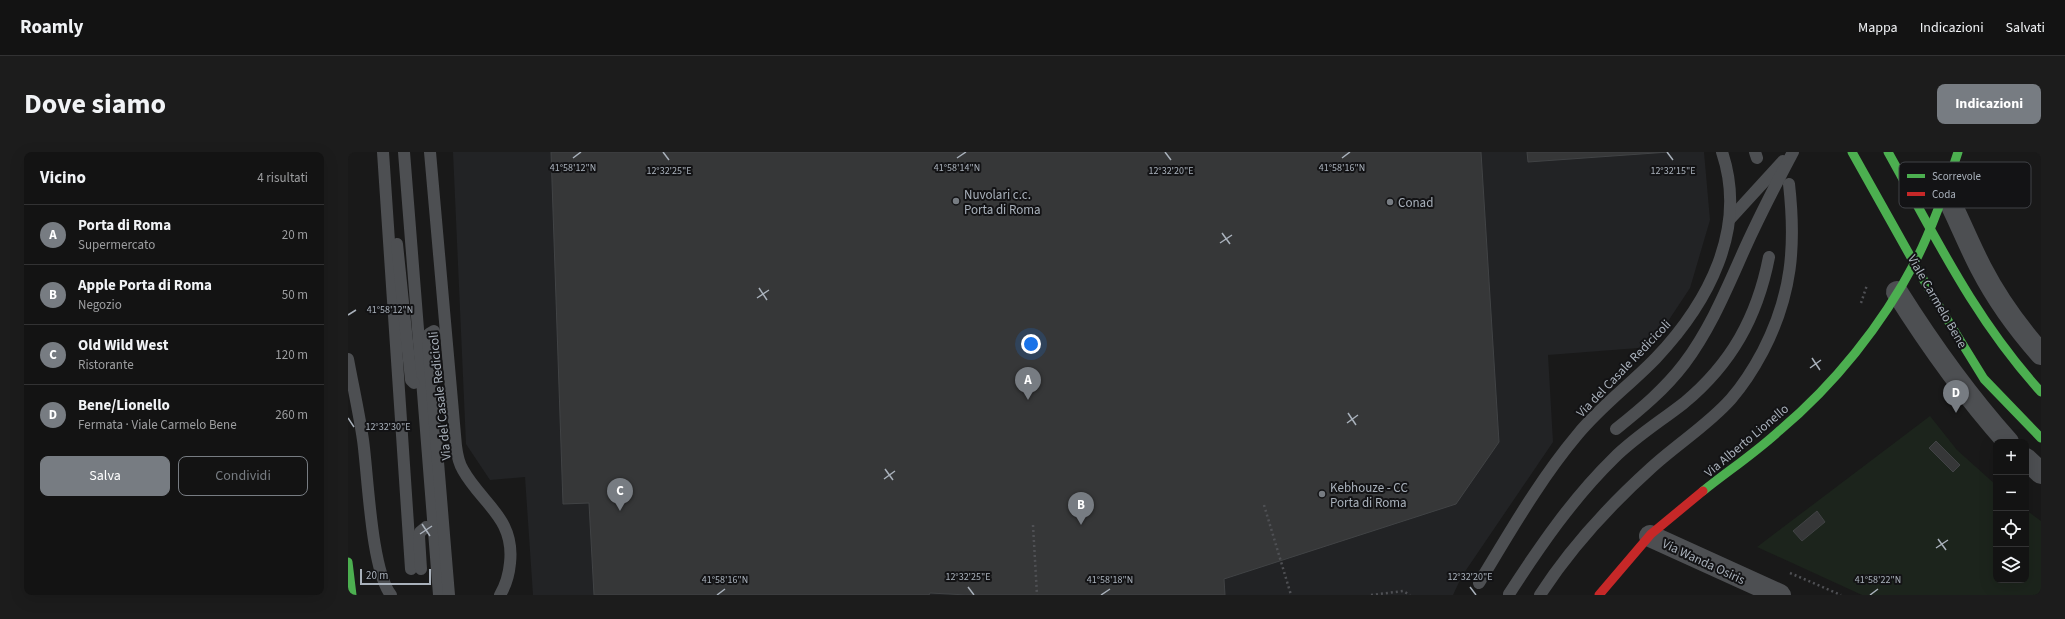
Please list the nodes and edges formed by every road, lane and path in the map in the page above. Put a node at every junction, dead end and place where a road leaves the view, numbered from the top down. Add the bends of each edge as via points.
1 (383, 152) edge
2 (404, 152) edge
3 (430, 152) edge
4 (1722, 152) edge
5 (1792, 152) edge
6 (1852, 152) edge
7 (1888, 152) edge
8 (1958, 152) edge
9 (1955, 162) edge
10 (1899, 171) edge
11 (1789, 184) dead end
12 (386, 191) junction
13 (1919, 208) edge
14 (1939, 208) edge
15 (1952, 208) edge
16 (1730, 219) junction
17 (1930, 231) junction
18 (1769, 257) dead end
19 (1915, 263) junction
20 (1897, 292) junction
21 (434, 331) dead end
22 (2041, 354) edge
23 (348, 359) edge
24 (414, 383) dead end
25 (2041, 392) edge
26 (1616, 429) dead end
27 (2041, 438) edge
28 (2005, 439) edge
29 (2029, 462) edge
30 (2041, 474) edge
31 (1264, 505) dead end
32 (1033, 525) dead end
33 (426, 527) dead end
34 (1650, 536) junction
35 (348, 562) edge
36 (1479, 583) dead end
37 (1509, 594) edge
38 (352, 595) edge
39 (390, 595) edge
40 (438, 595) edge
41 (449, 595) edge
42 (500, 595) edge
43 (1037, 595) edge
44 (1292, 595) edge
45 (1371, 595) edge
46 (1410, 595) edge
47 (1540, 595) edge
48 (1599, 595) edge
49 (1780, 595) edge

1 - 12 lane
2 - 40 lane
3 - 42 lane, Via del Casale Redicicoli via 456,446 462,469 478,492 494,508 507,530 511,554 510,569
4 - 16 lane, Via del Casale Redicicoli via 1727,168
5 - 16 lane
5 - 26 lane via 1716,314 1700,341 1659,393
6 - 19 street, Viale Carmelo Bene
7 - 10 street
8 - 9 street, Via Alberto Lionello
11 - 47 lane via 1793,219 1790,277 1778,318 1754,367 1731,399 1652,467 1595,523 1568,554
12 - 24 lane via 397,244 411,380
12 - 33 lane via 416,569 419,536
13 - 17 street
14 - 17 street, Via Alberto Lionello
15 - 22 street via 1993,289
16 - 36 lane, Via del Casale Redicicoli via 1724,247 1696,310 1655,359 1578,433 1557,461
17 - 19 street, Via Alberto Lionello
17 - 25 street via 1965,292 2000,344
18 - 37 lane via 1762,289 1745,331 1724,363 1700,389 1620,452 1598,474 1569,508
19 - 20 street, Via Alberto Lionello
19 - 27 street, Viale Carmelo Bene via 1984,379
20 - 28 street, Viale Carmelo Bene via 1949,371
20 - 34 street, Via Alberto Lionello via 1859,346 1796,416 1738,465 1669,517
21 - 41 lane via 429,334 428,341
23 - 39 lane via 363,438 380,573
29 - 30 street
31 - 44 path
32 - 43 path
34 - 48 street, Via Alberto Lionello
34 - 49 street, Via Wanda Osiris
35 - 38 street
45 - 46 path via 1403,590

